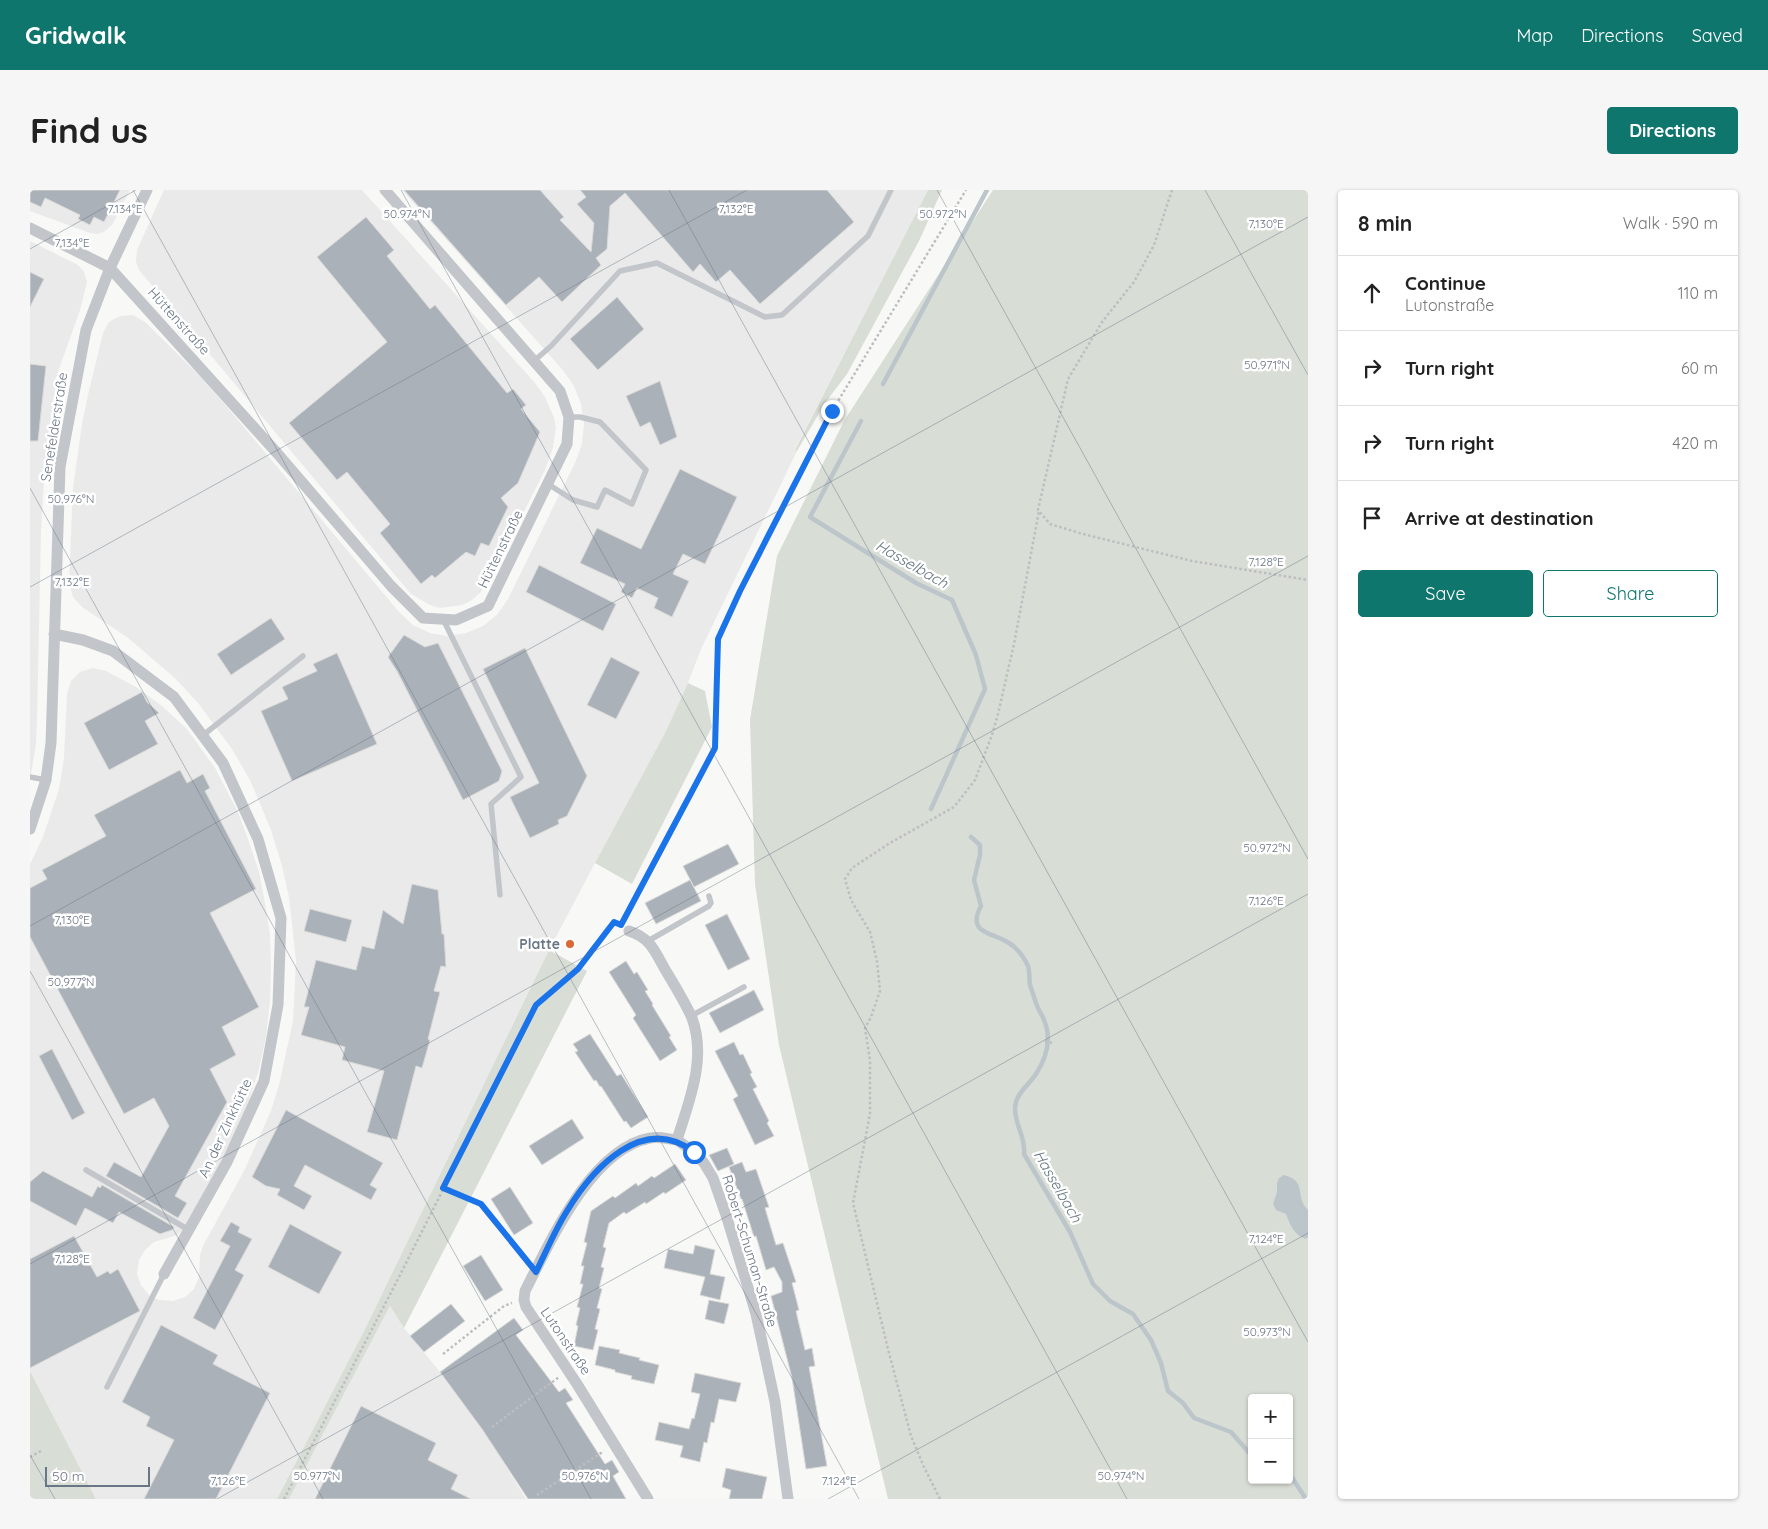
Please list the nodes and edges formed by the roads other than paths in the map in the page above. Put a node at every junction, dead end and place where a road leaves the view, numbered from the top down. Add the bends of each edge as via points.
1 (147, 190) edge
2 (384, 190) edge
3 (891, 190) edge
4 (30, 228) edge
5 (110, 268) junction
6 (534, 361) junction
7 (569, 417) junction
8 (548, 484) junction
9 (443, 620) junction
10 (54, 634) junction
11 (303, 656) dead end
12 (202, 736) junction
13 (30, 777) edge
14 (46, 780) junction
15 (30, 829) edge
16 (500, 895) dead end
17 (709, 896) dead end
18 (629, 931) dead end
19 (648, 941) junction
20 (744, 987) dead end
21 (691, 1016) junction
22 (677, 1140) junction
23 (86, 1170) dead end
24 (189, 1230) junction
25 (164, 1274) joint
26 (107, 1387) dead end
27 (648, 1499) edge
28 (788, 1499) edge

1 - 5 street, Senefelderstraße
2 - 6 street, Hüttenstraße
3 - 6 lane via 868,236 782,315 765,316 657,263 620,271
4 - 5 street
5 - 9 street, Hüttenstraße via 422,618
5 - 10 street, Senefelderstraße via 86,330 60,467
6 - 7 street, Hüttenstraße via 560,391
7 - 8 street, Hüttenstraße via 567,444
7 - 8 lane via 600,422 646,470 632,504 605,490 597,507 574,500
8 - 9 street, Hüttenstraße via 488,606 456,620
9 - 16 lane via 521,777 491,804
10 - 12 street, An der Zinkhütte via 113,651 174,697
10 - 14 street, Senefelderstraße via 51,743
11 - 12 lane
12 - 24 street, An der Zinkhütte via 223,763 258,839 282,918 278,1005 264,1081 228,1162
13 - 14 lane
14 - 15 street, Senefelderstraße
17 - 19 lane via 711,903 705,909
18 - 19 street
19 - 21 street
20 - 21 lane
21 - 22 street via 697,1036 698,1066
22 - 27 street, Lutonstraße via 647,1139 630,1145 611,1158 566,1212 525,1291 524,1300
22 - 28 street, Robert-Schuman-Straße via 704,1163 727,1218 756,1314 775,1402
23 - 24 lane
24 - 25 street, An der Zinkhütte
25 - 26 lane

